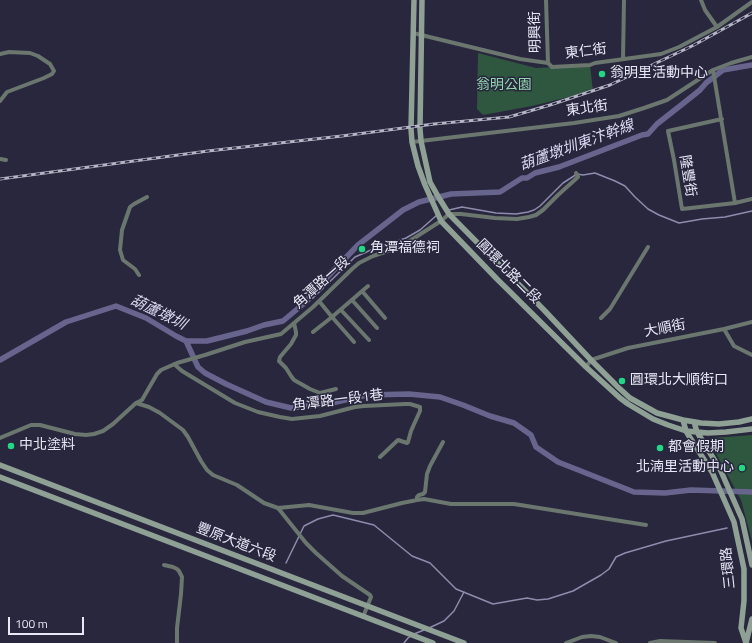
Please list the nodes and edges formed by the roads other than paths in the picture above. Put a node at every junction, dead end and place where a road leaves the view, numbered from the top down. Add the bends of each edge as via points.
1 (414, 0) edge
2 (422, 0) edge
3 (546, 0) edge
4 (624, 0) edge
5 (701, 0) edge
6 (752, 2) edge
7 (717, 27) junction
8 (413, 33) junction
9 (421, 35) junction
10 (0, 54) edge
11 (752, 58) edge
12 (624, 59) junction
13 (548, 63) junction
14 (714, 72) junction
15 (0, 101) edge
16 (722, 119) junction
17 (421, 141) junction
18 (412, 142) junction
19 (0, 159) edge
20 (6, 160) dead end
21 (577, 175) dead end
22 (427, 183) junction
23 (147, 197) dead end
24 (752, 199) edge
25 (735, 203) junction
26 (449, 214) junction
27 (441, 221) junction
28 (648, 247) dead end
29 (139, 275) dead end
30 (368, 286) dead end
31 (362, 291) junction
32 (352, 300) junction
33 (319, 302) junction
34 (341, 310) junction
35 (332, 317) junction
36 (385, 318) dead end
37 (601, 318) dead end
38 (752, 322) edge
39 (294, 323) junction
40 (377, 328) dead end
41 (724, 329) junction
42 (313, 332) dead end
43 (368, 340) dead end
44 (354, 342) dead end
45 (752, 354) edge
46 (591, 360) junction
47 (176, 364) junction
48 (586, 367) junction
49 (336, 389) dead end
50 (136, 403) junction
51 (752, 419) edge
52 (683, 420) junction
53 (694, 422) junction
54 (752, 429) edge
55 (686, 430) junction
56 (697, 432) junction
57 (0, 438) edge
58 (443, 442) dead end
59 (380, 458) dead end
60 (0, 465) edge
61 (0, 477) edge
62 (417, 500) junction
63 (278, 508) junction
64 (646, 525) dead end
65 (164, 565) dead end
66 (752, 565) edge
67 (752, 568) edge
68 (744, 569) junction
69 (367, 606) junction
70 (364, 616) junction
71 (752, 619) edge
72 (177, 643) edge
73 (433, 643) edge
74 (464, 643) edge
75 (566, 643) edge
76 (616, 643) edge
77 (650, 643) edge
78 (715, 643) edge
79 (746, 643) edge

1 - 8 street, 圓環北路二段
2 - 9 street, 圓環北路二段
3 - 13 street, 明興街
4 - 12 street
5 - 7 street
6 - 7 street, 東仁街
7 - 12 street, 東仁街 via 661,54
8 - 9 street, 東仁街
8 - 18 street, 圓環北路二段
9 - 13 street, 東仁街 via 520,59
9 - 17 street, 圓環北路二段
10 - 15 street via 30,52 50,64 54,71 44,78 7,92
11 - 14 street, 東北街 via 731,63
12 - 13 street, 東仁街 via 590,65 552,67
14 - 16 street
14 - 17 street, 東北街 via 667,100 619,116
16 - 25 street
16 - 25 street, 隆豐街 via 668,130 682,209
17 - 18 street, 東北街
17 - 22 street, 圓環北路二段
18 - 22 street, 圓環北路二段 via 418,166
19 - 20 street
21 - 26 street via 543,210 529,217 502,219
22 - 26 street, 圓環北路二段
22 - 27 street, 圓環北路二段
23 - 29 street via 130,207 122,230 120,250 123,260
24 - 25 street, 隆豐街
26 - 27 street, 角潭路一段
26 - 46 street, 圓環北路二段
27 - 33 street, 角潭路一段 via 408,242 360,263
27 - 48 street, 圓環北路二段
28 - 37 street via 610,309
30 - 31 street
31 - 32 street
31 - 36 street
32 - 34 street
32 - 40 street
33 - 35 street
33 - 39 street, 角潭路一段
34 - 35 street
34 - 43 street
35 - 42 street
35 - 44 street
38 - 41 street, 大順街
39 - 47 street, 角潭路一段 via 280,334 245,342
39 - 49 street via 296,335 279,361 294,380 310,390 320,392
41 - 45 street via 734,346
41 - 46 street, 大順街 via 628,348
46 - 48 street
46 - 52 street, 圓環北路二段 via 634,400 657,413
47 - 50 street, 角潭路一段 via 161,370 142,400
47 - 59 street, 角潭路一段1巷 via 182,371 236,403 280,417 292,419 320,416 364,406 410,404 420,407 408,442 398,440
48 - 55 street, 圓環北路二段 via 636,409 660,422
50 - 57 street, 角潭路一段 via 113,424 94,434 75,434 31,425
50 - 63 street via 160,413 183,430 212,475 237,485 264,503
51 - 53 street, 圓環北路二段 via 719,424
52 - 53 street, 圓環北路二段
52 - 55 street, 三環路
53 - 56 street, 三環路
54 - 56 street, 圓環北路二段
55 - 56 street, 圓環北路二段
55 - 68 street, 三環路 via 712,472 734,522
56 - 66 street, 三環路 via 720,469 742,519
58 - 62 street via 427,474 425,492
60 - 69 street, 豐原大道六段
61 - 70 street, 豐原大道六段
62 - 63 street via 363,514 309,505
62 - 64 street via 451,504 514,504
63 - 69 street via 316,553 342,576 371,596
65 - 72 street via 177,569 182,577
67 - 68 street
68 - 79 street, 三環路 via 741,628
69 - 70 street
69 - 74 street, 豐原大道六段
70 - 73 street, 豐原大道六段
71 - 79 street, 三環路
75 - 76 street via 591,636
77 - 78 street

